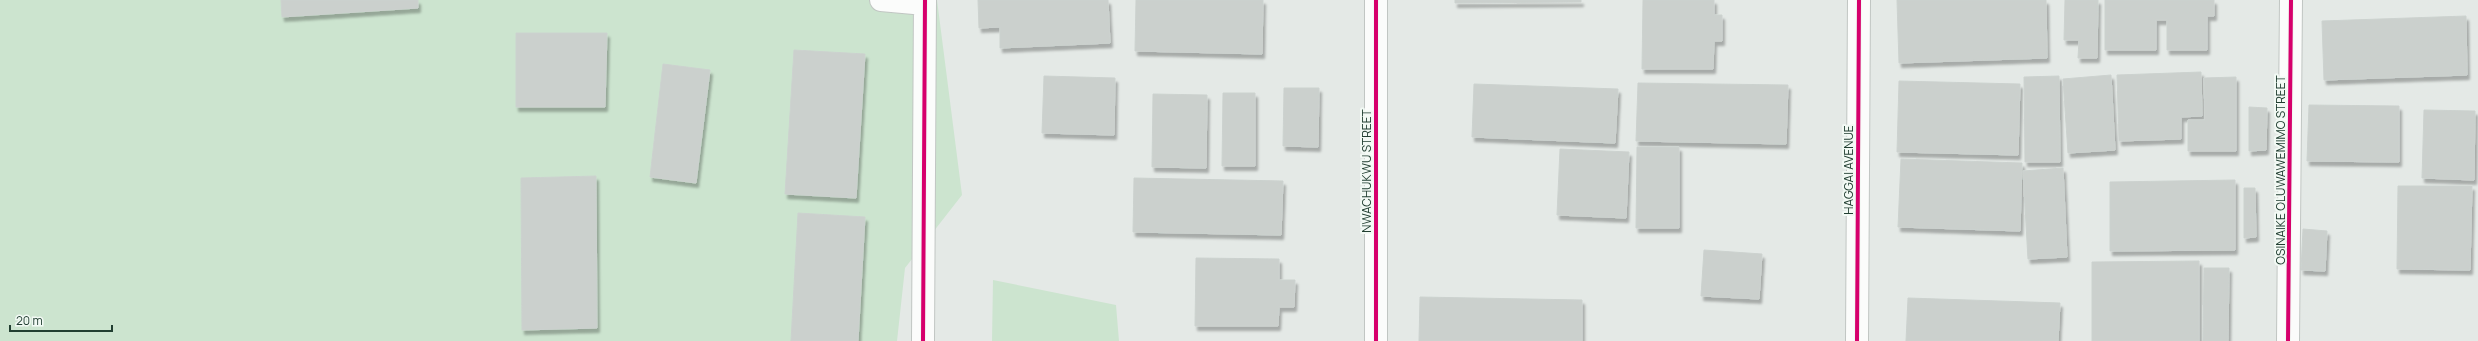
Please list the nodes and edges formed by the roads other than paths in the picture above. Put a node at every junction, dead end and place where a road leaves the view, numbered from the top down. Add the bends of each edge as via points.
1 (881, 0) edge
2 (1376, 0) edge
3 (1859, 0) edge
4 (2291, 0) edge
5 (925, 2) edge
6 (923, 341) edge
7 (1376, 341) edge
8 (1857, 341) edge
9 (2288, 341) edge

1 - 5 street
2 - 7 street, NWACHUKWU STREET
3 - 8 street, HAGGAI AVENUE
4 - 9 street, OSINAIKE OLUWAWEMIMO STREET
5 - 6 street

